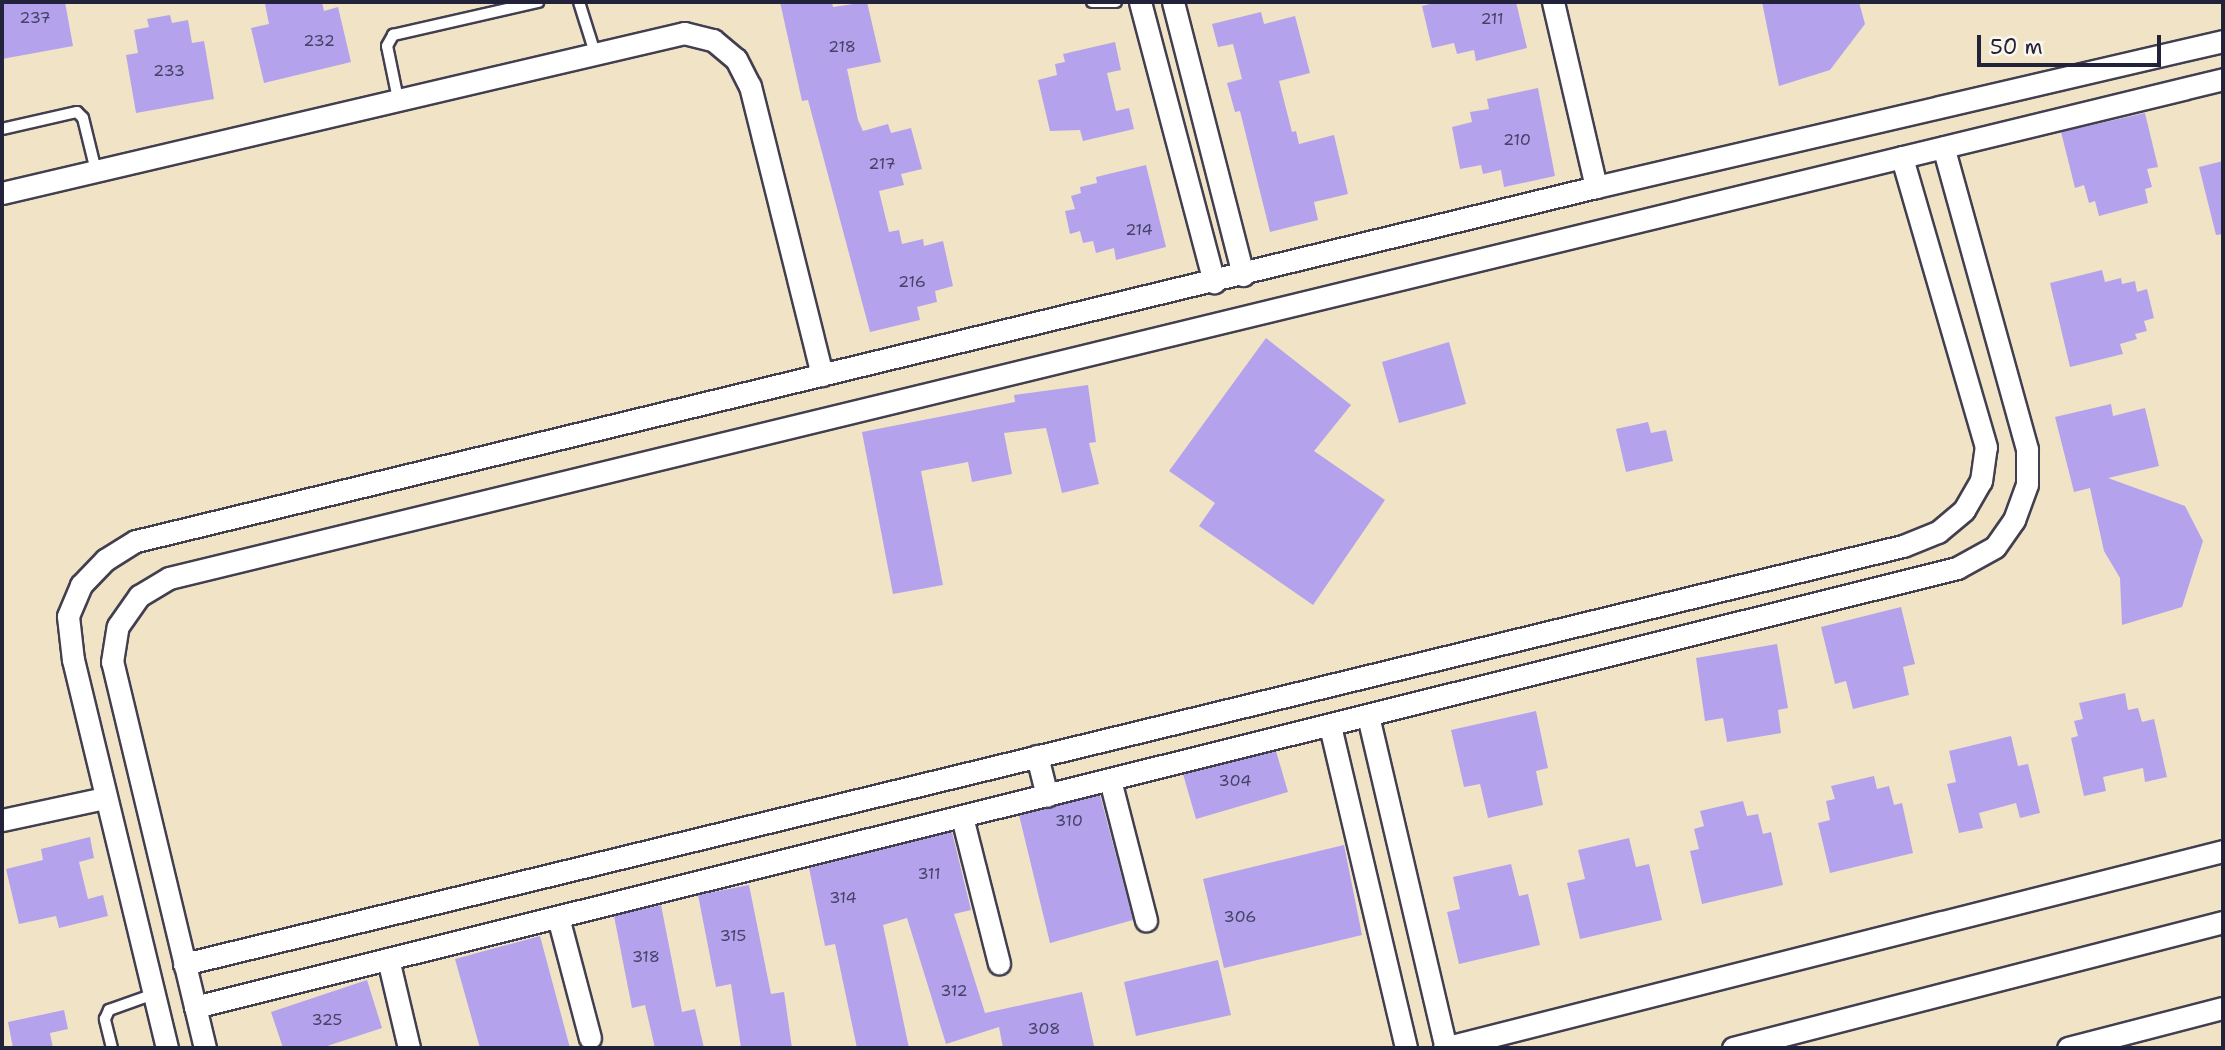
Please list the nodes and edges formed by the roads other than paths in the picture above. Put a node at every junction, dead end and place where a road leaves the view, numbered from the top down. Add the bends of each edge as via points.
1 (538, 2) edge
2 (579, 2) edge
3 (1093, 2) edge
4 (1116, 2) edge
5 (1140, 2) edge
6 (1174, 2) edge
7 (1553, 2) edge
8 (2223, 41) edge
9 (596, 53) junction
10 (2223, 79) edge
11 (398, 99) junction
12 (2, 129) edge
13 (1943, 147) junction
14 (1902, 156) junction
15 (96, 171) junction
16 (1596, 187) junction
17 (2, 193) edge
18 (1243, 275) junction
19 (1214, 282) junction
20 (822, 375) junction
21 (1637, 610) junction
22 (1647, 647) junction
23 (1368, 716) junction
24 (1330, 726) junction
25 (1037, 756) junction
26 (1110, 780) junction
27 (1047, 796) junction
28 (106, 798) junction
29 (962, 817) junction
30 (2, 820) edge
31 (2223, 851) edge
32 (558, 917) junction
33 (1146, 920) dead end
34 (2223, 922) edge
35 (388, 959) junction
36 (999, 963) dead end
37 (184, 964) junction
38 (154, 994) junction
39 (195, 1007) junction
40 (2223, 1008) edge
41 (590, 1038) dead end
42 (112, 1048) edge
43 (167, 1048) edge
44 (205, 1048) edge
45 (409, 1048) edge
46 (1406, 1048) edge
47 (1445, 1048) edge
48 (1733, 1048) edge
49 (2068, 1048) edge

1 - 11 lane via 393,35 387,46
2 - 9 lane via 585,8
3 - 4 lane
5 - 19 street
6 - 18 street
7 - 16 street
8 - 16 street
9 - 11 street
9 - 20 street via 684,33 713,40 736,59 750,86
10 - 13 street
11 - 15 street
12 - 15 lane via 77,112 83,118
13 - 14 street
13 - 22 street via 2027,449 2027,484 2014,520 1994,547 1957,568
14 - 21 street via 1986,447 1980,481 1964,510 1938,532 1903,546
14 - 37 street via 169,578 139,596 118,626 112,662
15 - 17 street
16 - 18 street
18 - 19 street
19 - 20 street
20 - 28 street via 136,541 106,559 81,585 68,616 73,660
21 - 22 street
21 - 25 street
22 - 23 street
23 - 24 street
23 - 47 street
24 - 26 street
24 - 46 street
25 - 27 street
25 - 37 street
26 - 27 street
26 - 33 street
27 - 29 street
28 - 30 street
28 - 38 street
29 - 32 street
29 - 36 street
31 - 47 street
32 - 35 street
32 - 41 street
34 - 48 street
35 - 39 street
35 - 45 street
37 - 39 street
38 - 42 lane via 109,1010 105,1019
38 - 43 street
39 - 44 street
40 - 49 street

